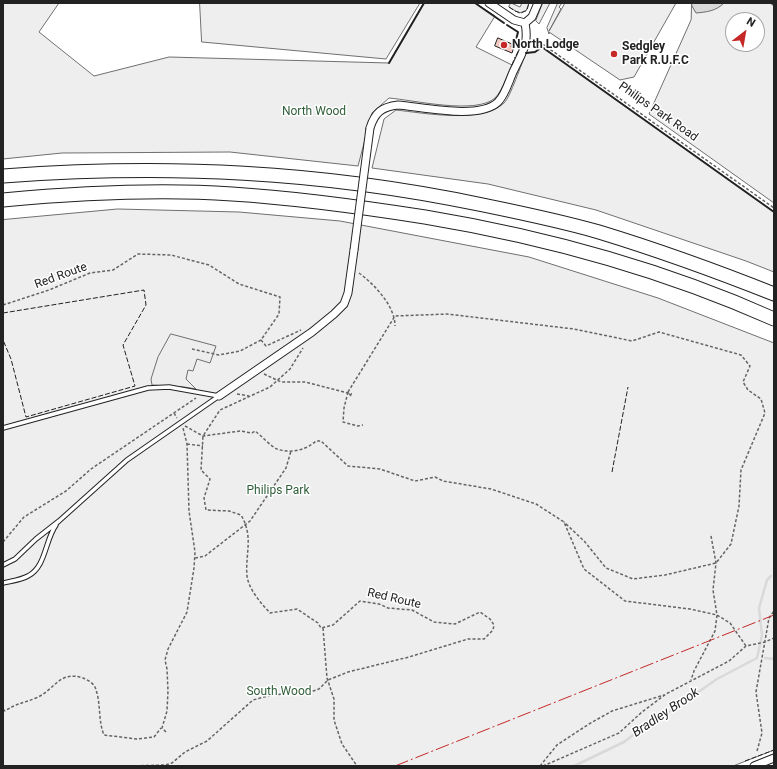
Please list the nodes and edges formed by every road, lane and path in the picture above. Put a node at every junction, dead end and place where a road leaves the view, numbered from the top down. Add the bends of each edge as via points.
1 (489, 3) edge
2 (538, 3) edge
3 (771, 3) edge
4 (774, 6) edge
5 (525, 23) junction
6 (528, 37) junction
7 (3, 176) edge
8 (3, 200) edge
9 (774, 208) edge
10 (353, 268) junction
11 (774, 294) edge
12 (3, 305) edge
13 (395, 316) junction
14 (774, 319) edge
15 (395, 326) dead end
16 (303, 339) junction
17 (261, 340) junction
18 (192, 349) dead end
19 (257, 370) junction
20 (278, 380) junction
21 (739, 380) dead end
22 (743, 382) junction
23 (227, 392) junction
24 (348, 392) junction
25 (202, 394) junction
26 (352, 395) dead end
27 (219, 396) junction
28 (250, 396) junction
29 (174, 413) junction
30 (176, 416) dead end
31 (363, 424) dead end
32 (3, 428) edge
33 (203, 436) junction
34 (187, 444) junction
35 (203, 446) junction
36 (291, 450) junction
37 (59, 521) junction
38 (564, 522) junction
39 (246, 525) junction
40 (711, 536) dead end
41 (3, 542) edge
42 (195, 558) junction
43 (716, 563) junction
44 (3, 565) edge
45 (3, 583) edge
46 (774, 611) edge
47 (717, 615) junction
48 (324, 628) junction
49 (774, 638) edge
50 (764, 642) junction
51 (746, 646) junction
52 (328, 680) junction
53 (691, 680) junction
54 (666, 694) junction
55 (3, 709) edge
56 (162, 728) junction
57 (166, 732) dead end
58 (757, 751) dead end
59 (774, 758) edge
60 (131, 766) edge
61 (357, 766) edge
62 (540, 766) edge
63 (543, 766) edge
64 (754, 766) edge

1 - 5 street via 514,20
2 - 5 street via 532,17
3 - 4 path
5 - 6 street
6 - 9 path, Philips Park Road via 544,45
6 - 10 street, bridge via 505,93 493,106 485,110 464,111 398,105 388,106 379,111 370,128
7 - 11 highway via 109,170 219,171 338,180 429,194 519,212 596,232 698,265
8 - 14 highway via 93,193 231,194 388,211 520,235 590,252 693,287
10 - 13 path via 368,280
10 - 16 street via 344,304
12 - 17 path, Red Route via 90,273 113,270 138,254 171,255 209,265 239,284 280,297 279,314
13 - 15 path
13 - 22 path via 447,314 574,329 632,341 659,332 666,333 741,355 750,366
13 - 24 path
16 - 17 path via 301,329 266,346
16 - 19 street
16 - 20 path via 303,346 290,369
17 - 18 path, Red Route via 240,351 219,356
19 - 20 path
19 - 23 street
20 - 24 path via 305,382
20 - 28 path via 270,387
21 - 22 path
22 - 43 path via 748,390 761,399 766,413 741,470 739,506 730,544
23 - 27 street
23 - 28 path
24 - 26 path
24 - 31 path via 343,422 358,426
25 - 27 lane
25 - 29 path
25 - 32 lane via 169,387 148,388
27 - 37 lane via 127,460
28 - 33 path via 220,410
29 - 30 path
29 - 41 path via 91,469 66,491 24,516
33 - 34 path via 182,424
33 - 35 path
33 - 36 path via 255,431 277,449
34 - 35 path
34 - 42 path via 189,511
35 - 39 path via 201,470 210,479 204,498 206,510 229,511 241,515
36 - 38 path via 298,451 321,441 348,466 380,469 415,481 435,477 443,481 491,489 536,504
36 - 39 path via 286,468
37 - 44 lane via 15,559
37 - 45 lane via 52,532 39,567 28,576
38 - 43 path via 585,542 606,568 632,578 665,575
38 - 47 path via 584,569 625,600
39 - 42 path via 205,556
39 - 48 path via 249,542 247,576 260,602 270,613 297,609
40 - 43 path
42 - 56 path via 187,612 165,660 168,670 168,691 167,711
43 - 47 path via 713,590
46 - 50 path via 769,618
47 - 51 path via 730,623
47 - 53 path via 715,631
48 - 52 path
48 - 52 path, Red Route via 333,625 360,600 388,608 412,610 434,622 455,624 480,612 494,625 493,630 484,639 468,639 348,672
49 - 50 path
50 - 51 path
50 - 58 path via 756,692 762,733
51 - 53 path via 717,668
52 - 60 path, Red Route via 313,691 272,695 253,700 207,742 185,752 172,763
52 - 61 path via 334,699 334,720 342,744
53 - 54 path
54 - 62 path via 612,711 589,724 557,746
54 - 63 path via 619,733
55 - 56 path via 5,711 18,703 36,698 67,676 74,675 87,679 96,688 104,735 137,739 154,737
56 - 57 path
59 - 64 street

